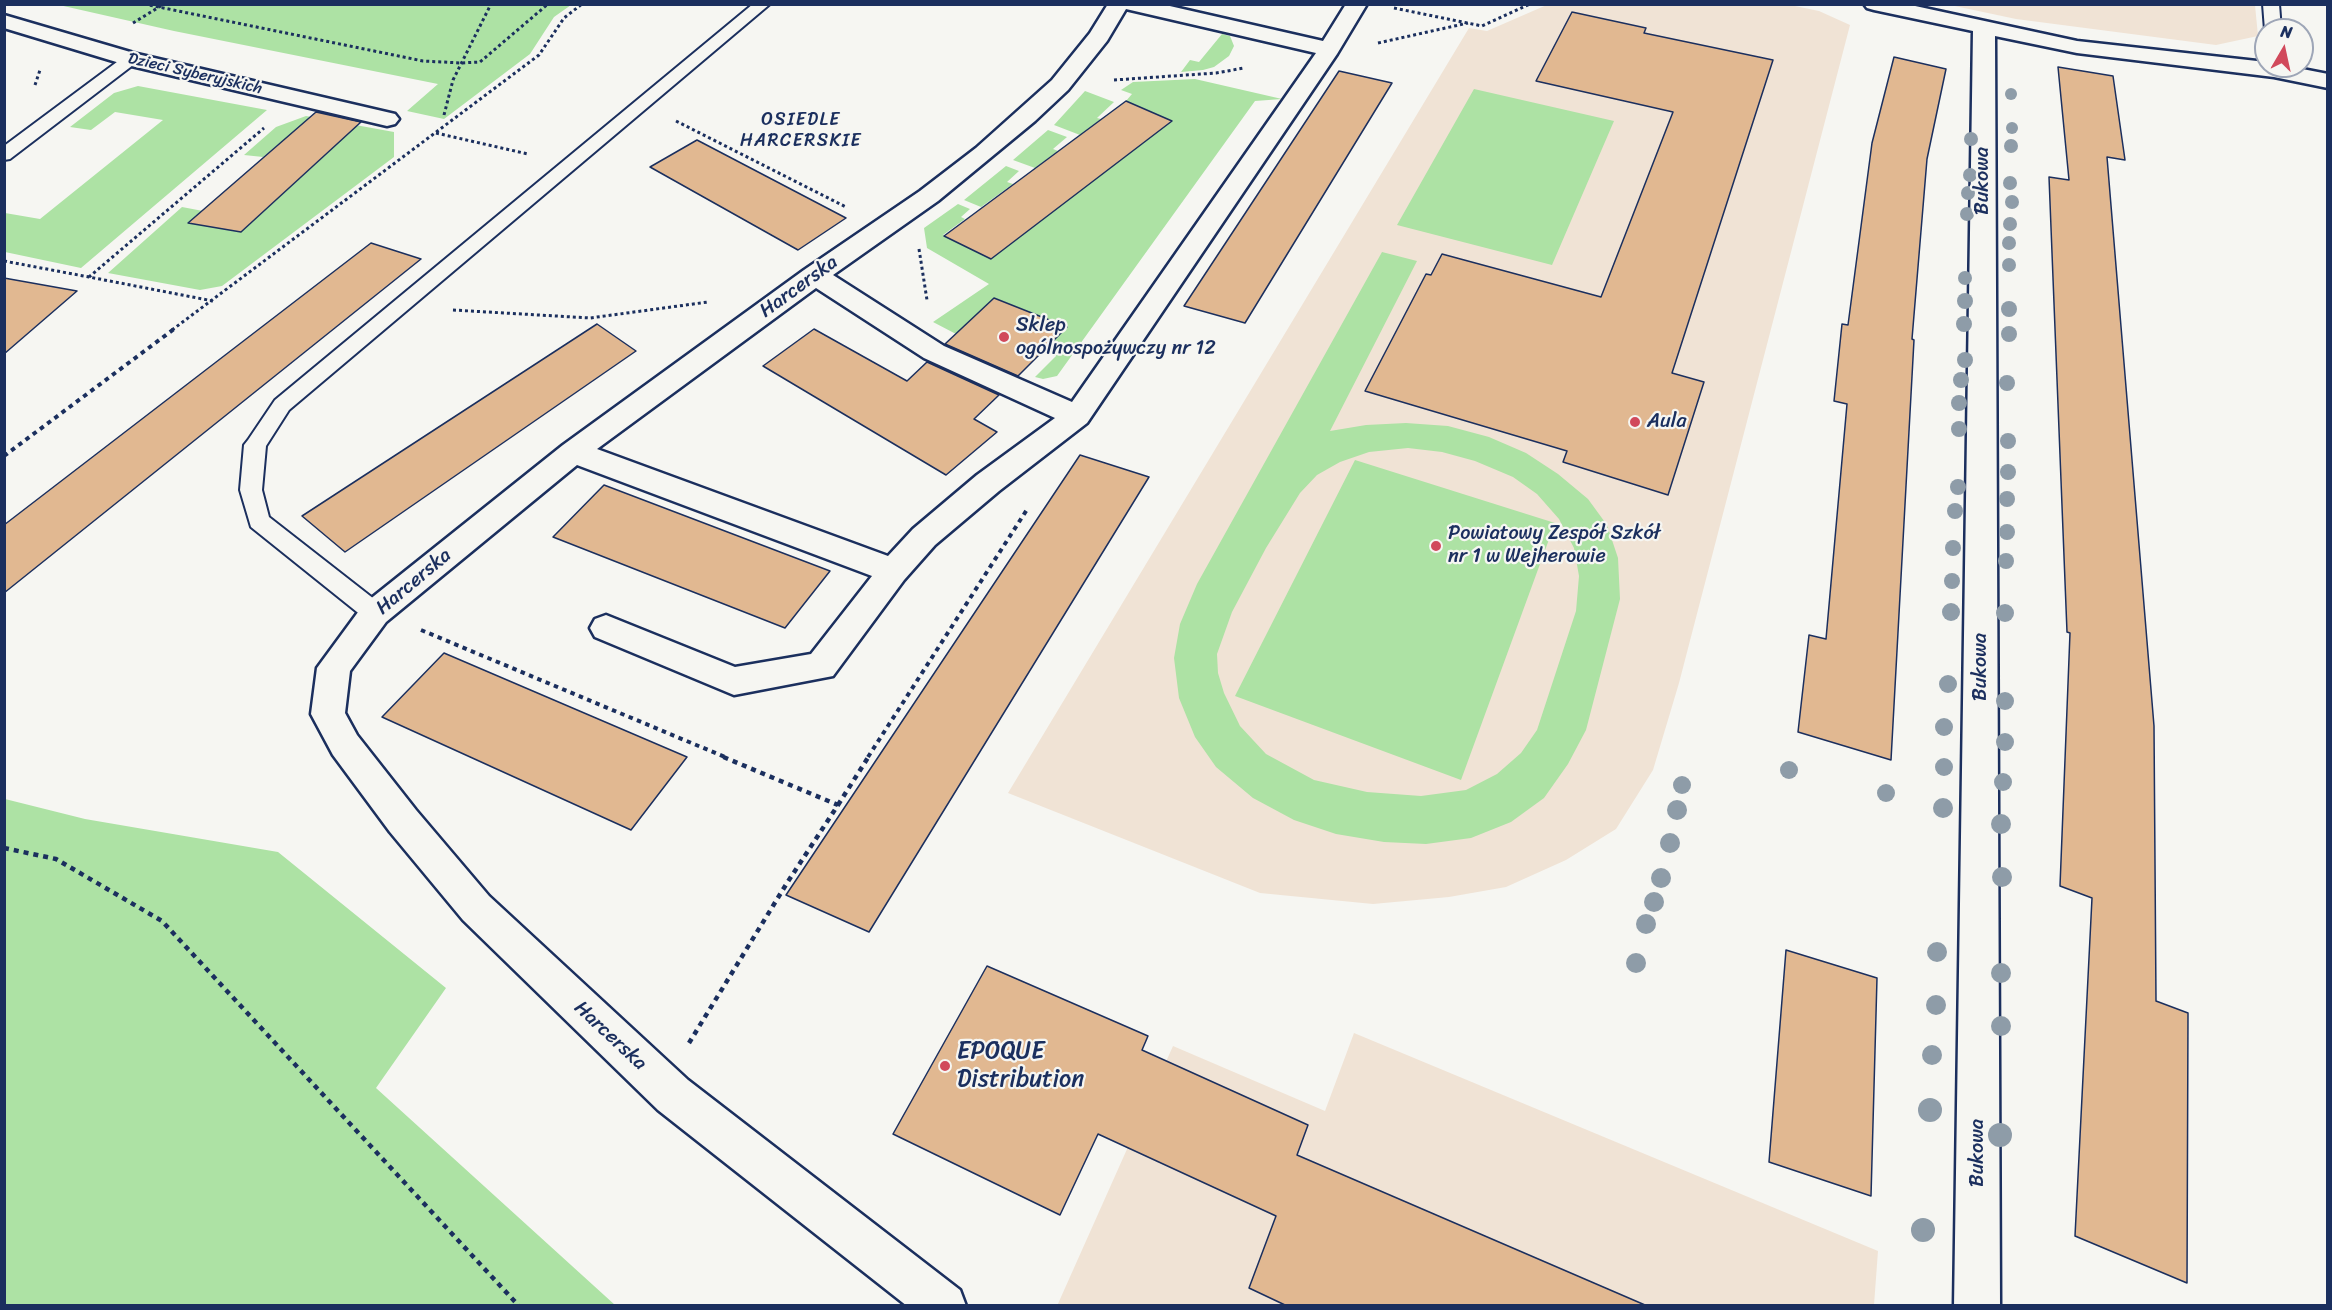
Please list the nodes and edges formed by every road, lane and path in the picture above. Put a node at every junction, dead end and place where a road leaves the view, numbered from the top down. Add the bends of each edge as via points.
1 (144, 4) edge
2 (491, 4) edge
3 (548, 4) edge
4 (582, 4) edge
5 (763, 4) edge
6 (1119, 4) edge
7 (1131, 4) edge
8 (1357, 4) edge
9 (1530, 4) edge
10 (1874, 4) edge
11 (1390, 7) dead end
12 (4, 21) edge
13 (1984, 28) junction
14 (1329, 49) junction
15 (131, 59) junction
16 (461, 63) junction
17 (2254, 66) edge
18 (635, 110) junction
19 (444, 115) dead end
20 (387, 119) dead end
21 (269, 123) dead end
22 (436, 132) junction
23 (534, 155) dead end
24 (4, 156) edge
25 (848, 207) dead end
26 (918, 238) dead end
27 (6, 263) edge
28 (813, 276) junction
29 (89, 277) junction
30 (213, 301) junction
31 (718, 301) dead end
32 (398, 307) junction
33 (934, 352) junction
34 (1077, 416) junction
35 (573, 452) junction
36 (4, 456) edge
37 (893, 571) junction
38 (375, 614) junction
39 (412, 626) dead end
40 (606, 628) dead end
41 (4, 848) edge
42 (686, 1046) dead end
43 (519, 1305) edge
44 (944, 1305) edge
45 (1977, 1305) edge

1 - 16 path via 423,61
2 - 16 path
3 - 16 path via 480,62
4 - 22 path via 564,18 539,55
5 - 18 lane
6 - 28 street, Harcerska via 1100,36 1028,116 929,196
7 - 14 street
8 - 14 street
9 - 11 path via 1482,26
10 - 13 street
12 - 15 street, Dzieci Syberyjskich
13 - 17 street via 2077,47
13 - 45 street, Bukowa
14 - 34 street
15 - 20 street, Dzieci Syberyjskich
15 - 24 lane
16 - 19 path
18 - 25 path via 672,119
18 - 32 lane
21 - 29 path
22 - 23 path
22 - 30 path
26 - 33 path
27 - 29 path
28 - 33 street
28 - 35 street, Harcerska
29 - 30 path
30 - 36 path
31 - 32 path via 590,318
32 - 38 lane via 282,405 255,445 251,490 259,521
33 - 34 street
34 - 37 street via 924,537
35 - 37 street
35 - 38 street, Harcerska
37 - 40 street via 821,666 734,681
38 - 44 street, Harcerska via 334,668 328,714 345,745 403,821 476,908 673,1095
39 - 42 path via 838,805
41 - 43 path via 56,859 162,921

